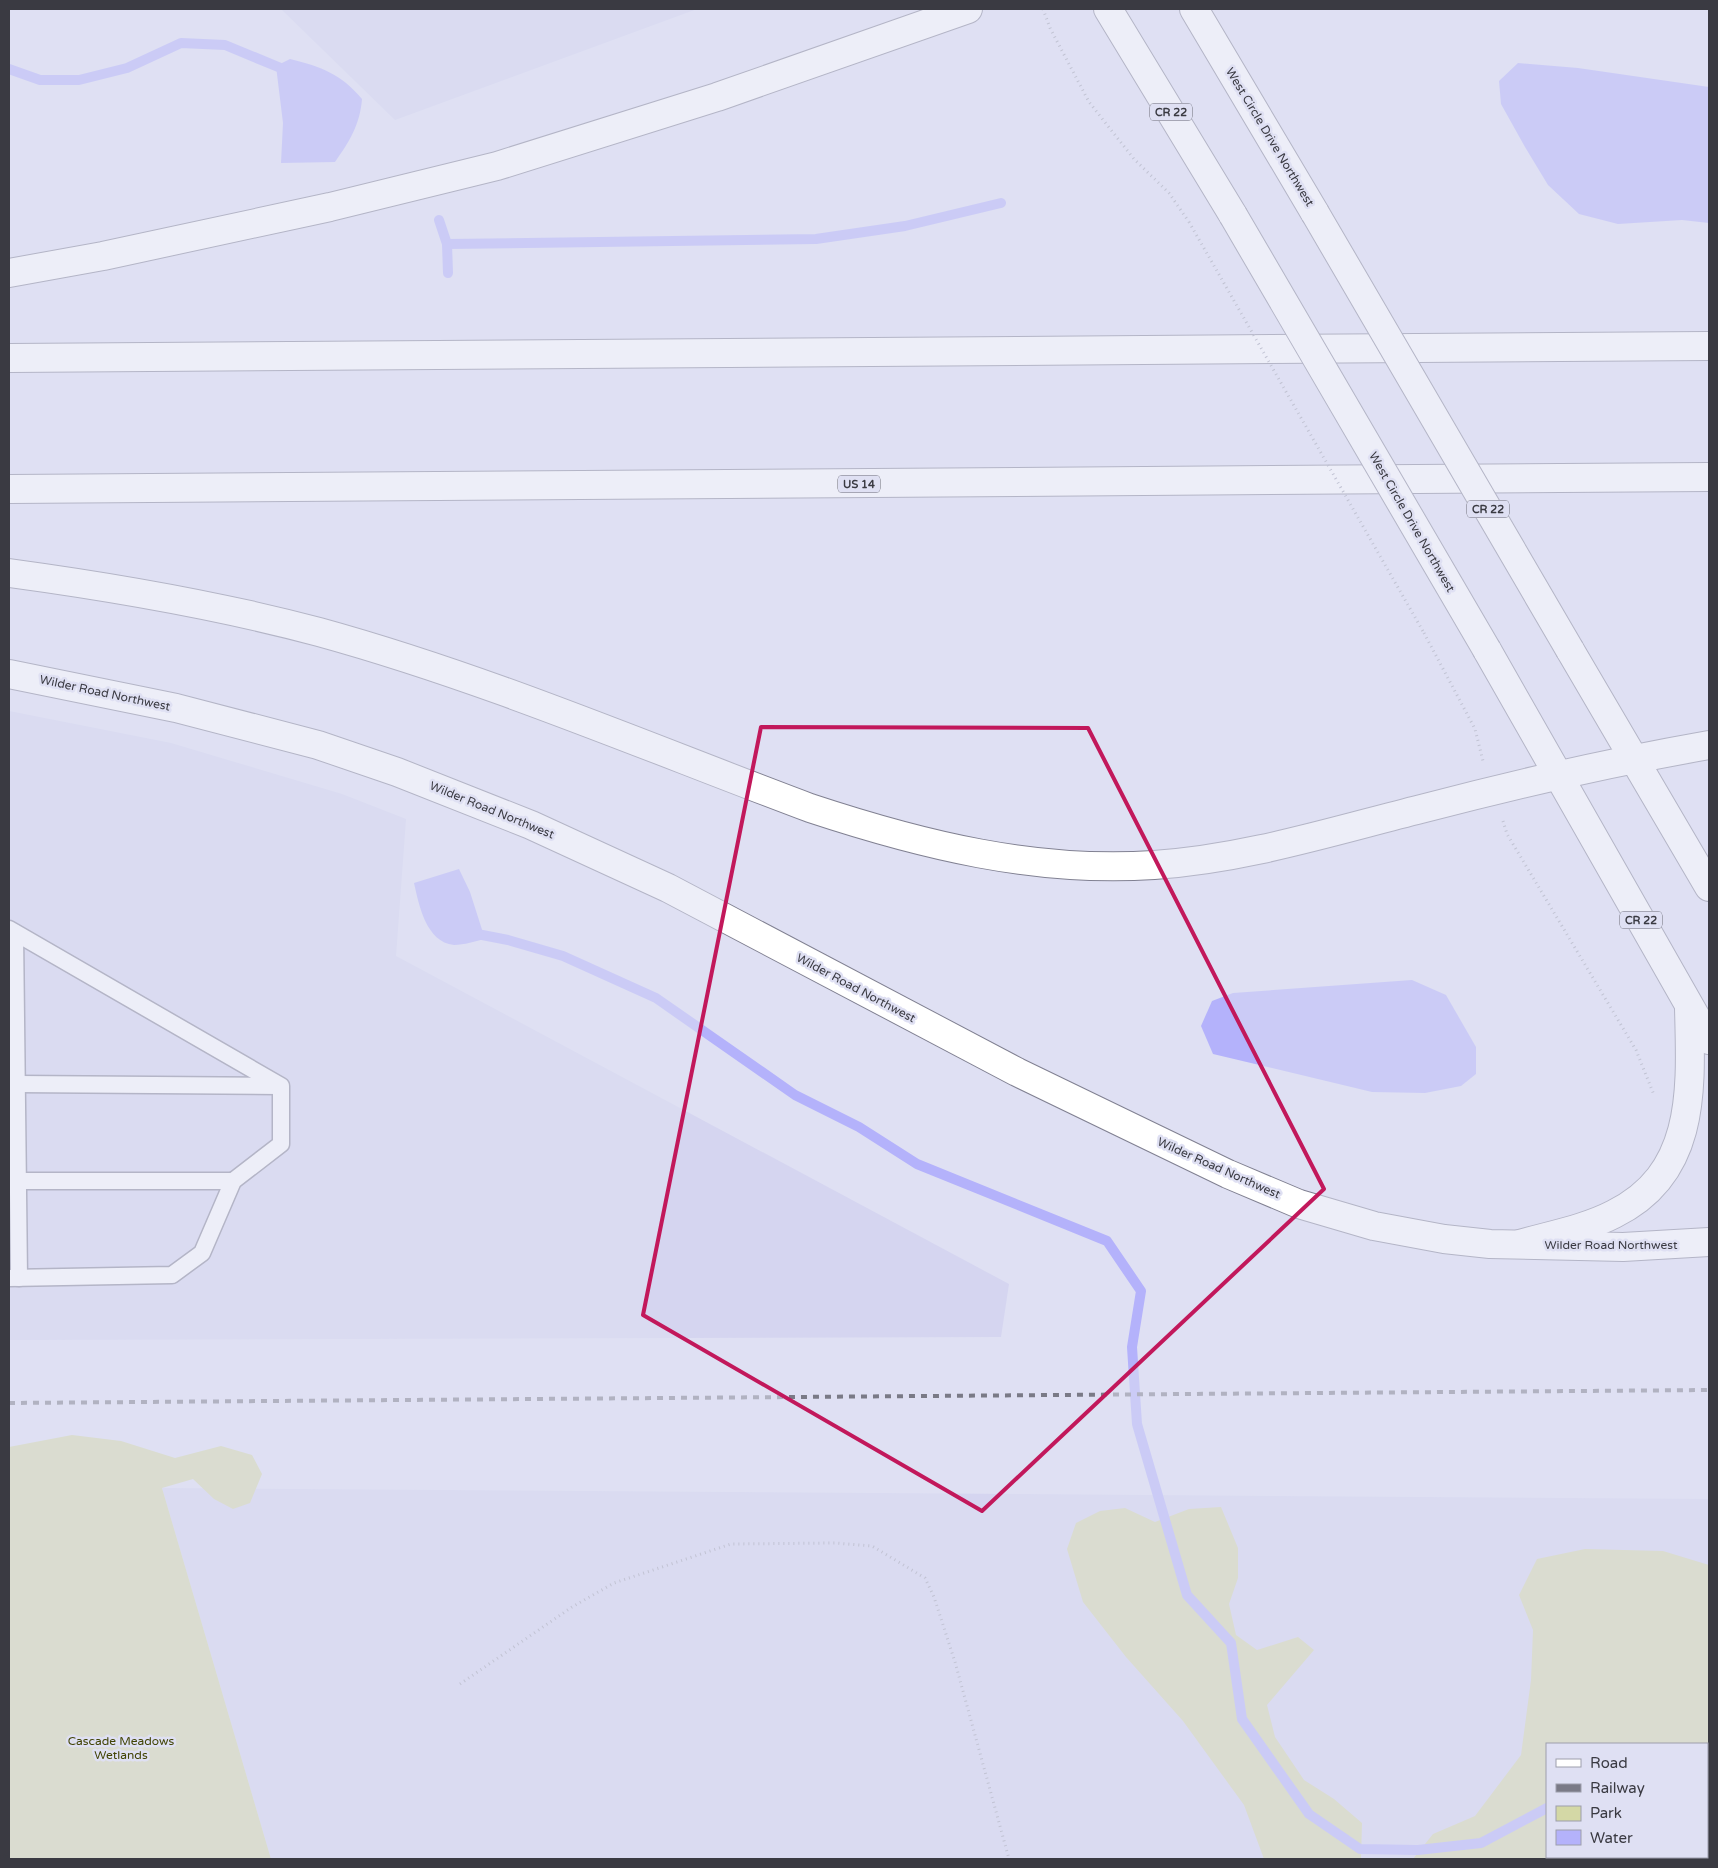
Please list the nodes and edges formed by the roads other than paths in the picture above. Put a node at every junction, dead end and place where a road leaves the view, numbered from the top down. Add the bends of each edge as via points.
1 (968, 9) edge
2 (1108, 9) edge
3 (1194, 9) edge
4 (942, 15) edge
5 (9, 274) edge
6 (1709, 346) edge
7 (9, 358) edge
8 (1709, 477) edge
9 (9, 489) edge
10 (9, 573) edge
11 (9, 674) edge
12 (1709, 744) edge
13 (1633, 758) junction
14 (1557, 774) junction
15 (1709, 887) edge
16 (11, 932) edge
17 (1689, 1004) junction
18 (13, 1011) edge
19 (1709, 1040) edge
20 (17, 1084) junction
21 (281, 1086) junction
22 (233, 1181) junction
23 (13, 1182) edge
24 (1709, 1242) edge
25 (1520, 1244) junction
26 (14, 1278) edge

1 - 4 main road
2 - 14 main road, West Circle Drive Northwest / CR 22, bridge via 1233,215
3 - 13 main road, West Circle Drive Northwest / CR 22, bridge
4 - 5 main road via 717,97 497,166 330,207
6 - 7 main road
8 - 9 main road, US 14
10 - 14 main road via 182,602 318,632 479,683 863,826 907,839 1017,860 1113,866 1193,861 1279,845
11 - 25 main road, Wilder Road Northwest via 110,693 241,724 398,772 531,824 668,888 1017,1072 1228,1174 1299,1204 1409,1233 1444,1239
12 - 13 main road
13 - 14 main road
13 - 15 main road, West Circle Drive Northwest / CR 22
14 - 17 main road, West Circle Drive Northwest / CR 22
16 - 18 lane
16 - 21 lane
17 - 19 main road, West Circle Drive Northwest / CR 22
17 - 25 main road via 1689,1099 1673,1158 1637,1201 1613,1215
18 - 20 lane
20 - 21 lane
20 - 23 lane
21 - 22 lane via 280,1144
22 - 23 lane
22 - 26 lane via 202,1253 172,1275
23 - 26 lane
24 - 25 main road, Wilder Road Northwest via 1632,1247

